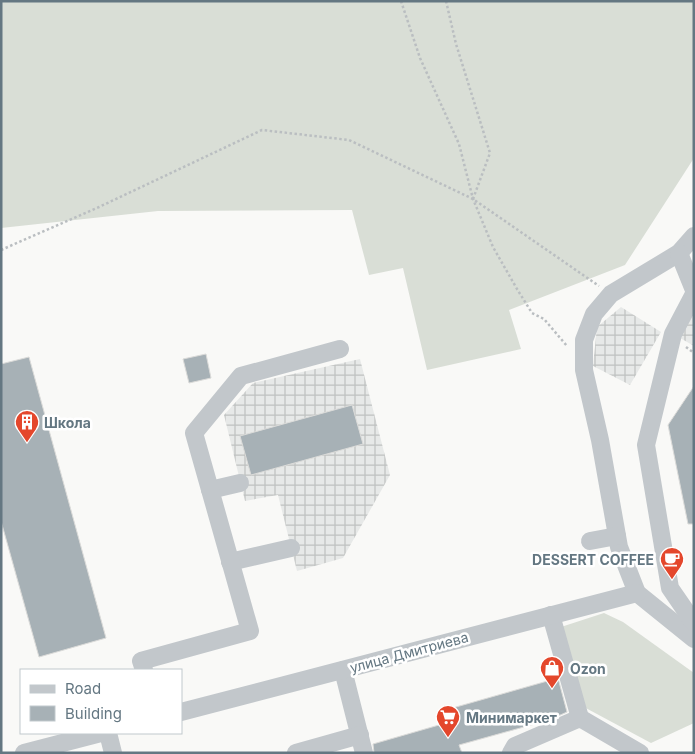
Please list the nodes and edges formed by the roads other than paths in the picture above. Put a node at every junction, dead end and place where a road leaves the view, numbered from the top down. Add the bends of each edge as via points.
1 (694, 236) edge
2 (679, 252) junction
3 (694, 290) edge
4 (694, 294) edge
5 (340, 349) dead end
6 (240, 483) dead end
7 (210, 490) junction
8 (617, 536) junction
9 (590, 541) dead end
10 (292, 548) dead end
11 (230, 562) junction
12 (637, 593) junction
13 (551, 615) junction
14 (694, 623) edge
15 (694, 639) edge
16 (144, 669) edge
17 (342, 670) junction
18 (182, 712) edge
19 (580, 718) junction
20 (97, 734) edge
21 (108, 734) edge
22 (360, 735) junction
23 (24, 753) edge
24 (114, 753) edge
25 (296, 753) edge
26 (364, 753) edge
27 (511, 753) edge
28 (640, 753) edge

1 - 2 street
2 - 3 street
2 - 8 street via 611,294 594,314 584,340 584,370
4 - 14 street via 673,334 646,445 670,588
5 - 7 street via 241,376 194,433
6 - 7 street
7 - 11 street
8 - 9 street
8 - 12 street
10 - 11 street
11 - 16 street via 250,631 141,660
12 - 13 street, улица Дмитриева
12 - 15 street
13 - 17 street, улица Дмитриева
13 - 19 street
17 - 18 street, улица Дмитриева
17 - 22 street
19 - 27 street via 515,746
19 - 28 street
20 - 23 street
21 - 24 street
22 - 25 street
22 - 26 street

